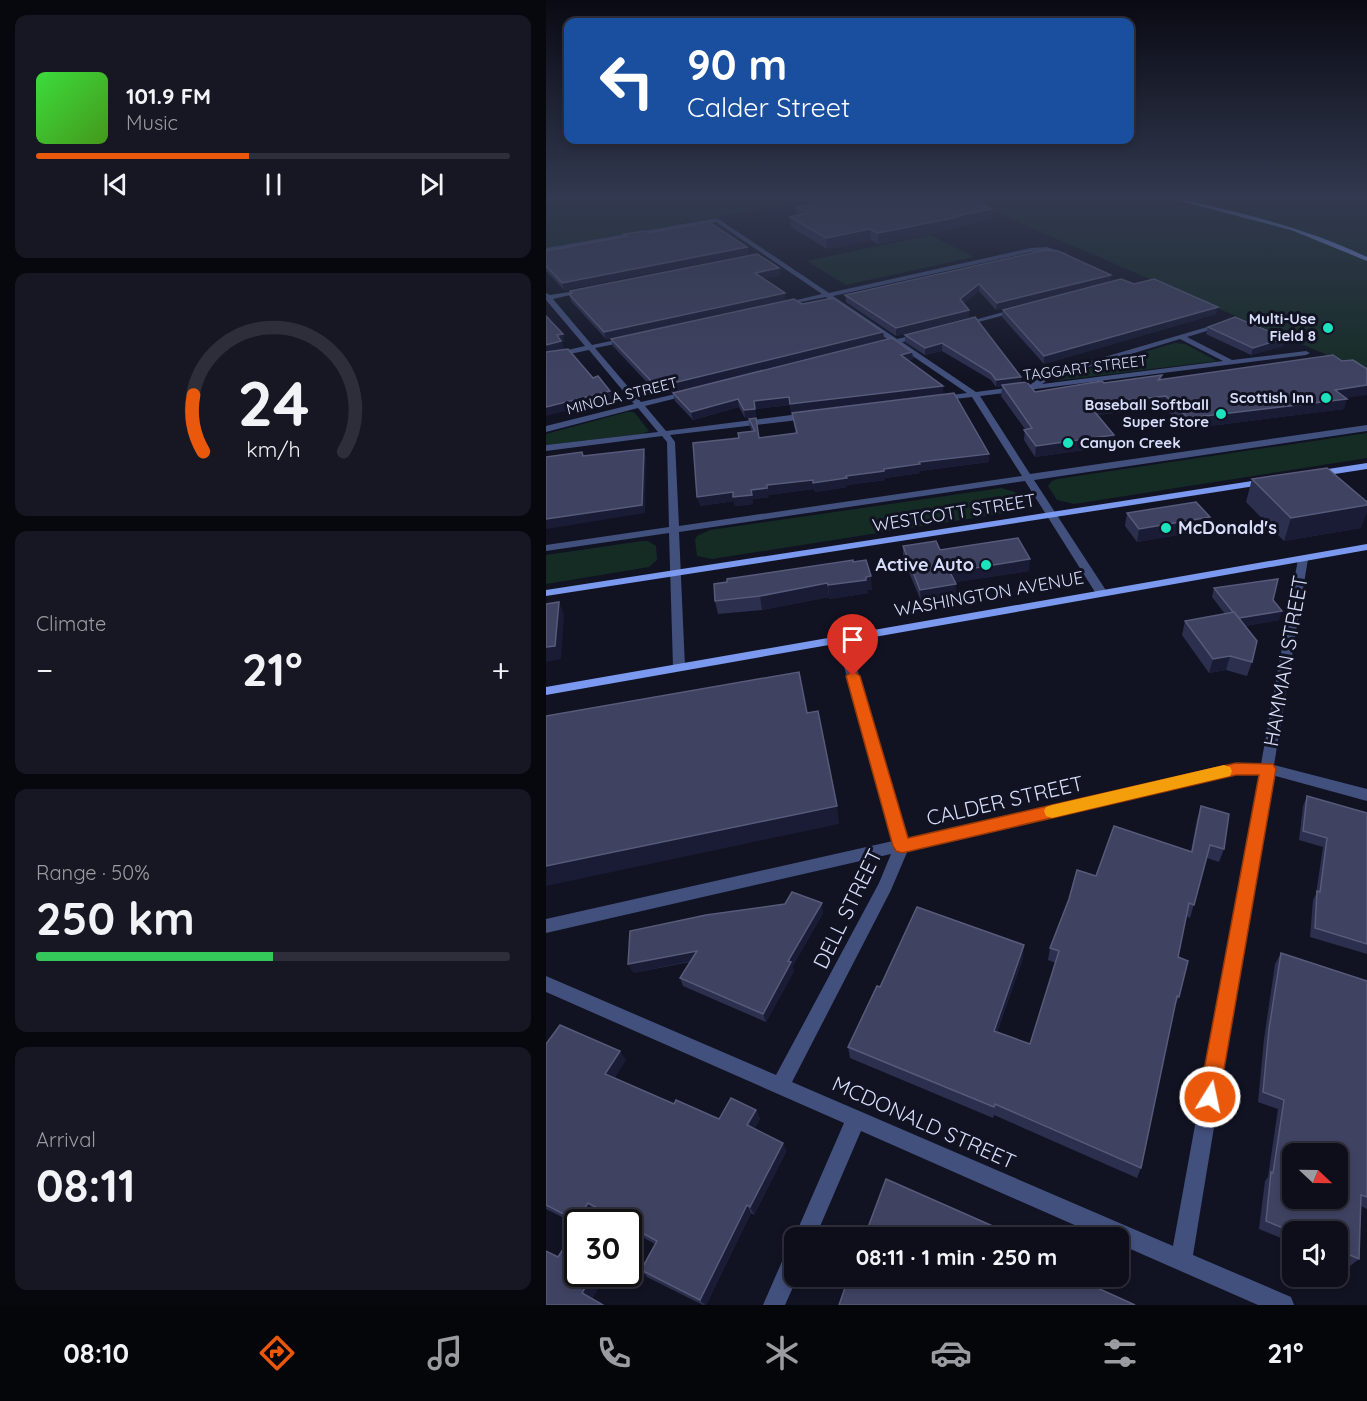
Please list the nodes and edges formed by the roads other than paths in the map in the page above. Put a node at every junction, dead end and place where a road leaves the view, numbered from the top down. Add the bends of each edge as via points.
1 (773, 258) edge
2 (995, 258) edge
3 (1070, 258) edge
4 (1076, 260) edge
5 (594, 288) edge
6 (830, 294) junction
7 (547, 296) edge
8 (773, 307) edge
9 (1029, 307) edge
10 (1229, 323) edge
11 (950, 327) edge
12 (928, 333) edge
13 (636, 337) edge
14 (1180, 337) junction
15 (896, 341) junction
16 (590, 347) junction
17 (867, 348) edge
18 (1306, 353) dead end
19 (546, 357) edge
20 (1232, 363) junction
21 (1032, 388) junction
22 (704, 389) edge
23 (975, 395) junction
24 (925, 401) edge
25 (640, 405) junction
26 (821, 414) edge
27 (1367, 428) edge
28 (546, 429) edge
29 (663, 434) junction
30 (546, 448) edge
31 (1367, 466) edge
32 (1306, 475) edge
33 (1028, 477) junction
34 (1282, 479) edge
35 (1053, 515) junction
36 (675, 530) junction
37 (1367, 547) edge
38 (546, 548) edge
39 (1303, 559) junction
40 (674, 573) junction
41 (1101, 592) junction
42 (546, 593) edge
43 (842, 638) junction
44 (679, 667) junction
45 (546, 691) edge
46 (1268, 769) junction
47 (1367, 795) edge
48 (902, 846) junction
49 (546, 926) edge
50 (548, 987) edge
51 (780, 1086) junction
52 (856, 1119) junction
53 (809, 1227) edge
54 (1181, 1261) junction
55 (784, 1283) edge
56 (1256, 1299) edge
57 (774, 1305) edge
58 (1283, 1305) edge

1 - 6 street
2 - 6 street
3 - 4 street
5 - 7 street
6 - 8 street
6 - 15 street
7 - 16 street
9 - 11 street
10 - 14 street
12 - 15 street
13 - 16 street
14 - 20 street
14 - 21 street via 1046,377
15 - 17 street
15 - 23 street
16 - 19 street
16 - 25 street
18 - 20 street, TAGGART STREET
20 - 21 street, TAGGART STREET
21 - 23 street, TAGGART STREET
22 - 25 street, MINOLA STREET
23 - 24 street, TAGGART STREET
23 - 33 street
25 - 28 street, MINOLA STREET
25 - 29 street
26 - 29 street
27 - 33 street, WESTCOTT STREET
29 - 30 street
29 - 36 street via 671,442
31 - 32 main road
33 - 35 street
33 - 36 street, WESTCOTT STREET
34 - 35 main road, WESTCOTT STREET
35 - 40 main road, WESTCOTT STREET
35 - 41 street
36 - 38 street, WESTCOTT STREET
36 - 40 street
37 - 39 main road, WASHINGTON AVENUE
39 - 41 main road, WASHINGTON AVENUE
39 - 46 street, HAMMAN STREET
40 - 42 main road, WESTCOTT STREET
40 - 44 street
41 - 43 main road, WASHINGTON AVENUE
43 - 44 main road, WASHINGTON AVENUE
43 - 48 street, DELL STREET
44 - 45 main road, WASHINGTON AVENUE
46 - 47 street, CALDER STREET
46 - 48 street, CALDER STREET via 1236,769
46 - 54 street, HAMMAN STREET
48 - 49 street, CALDER STREET
48 - 51 street, DELL STREET via 886,885
50 - 51 street, MCDONALD STREET
51 - 52 street, MCDONALD STREET
52 - 53 street
52 - 54 street, MCDONALD STREET
54 - 56 street, MCDONALD STREET
55 - 57 street
56 - 58 street, MCDONALD STREET

